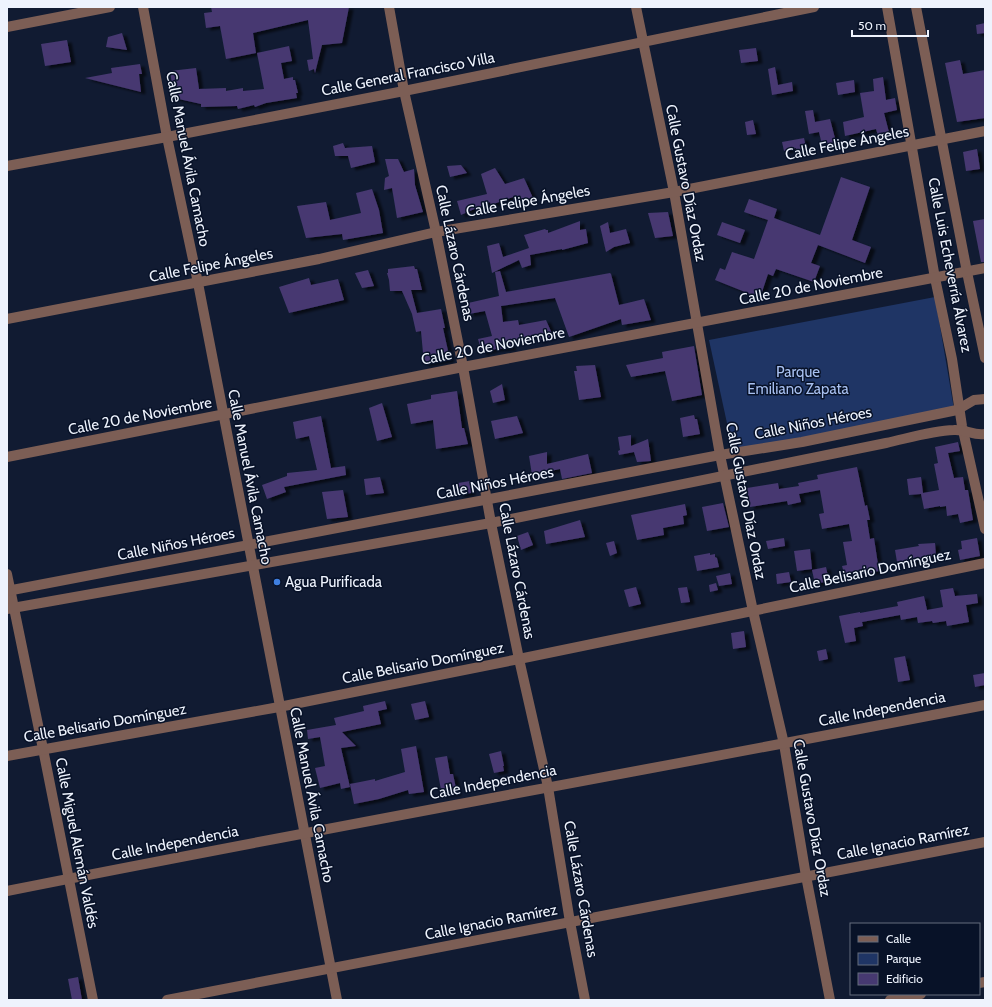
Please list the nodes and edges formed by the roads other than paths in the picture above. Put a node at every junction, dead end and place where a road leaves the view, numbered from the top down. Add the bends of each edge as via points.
1 (110, 7) edge
2 (143, 7) edge
3 (389, 7) edge
4 (636, 7) edge
5 (814, 7) edge
6 (887, 7) edge
7 (916, 7) edge
8 (7, 27) edge
9 (642, 41) junction
10 (404, 91) junction
11 (985, 131) edge
12 (167, 138) junction
13 (942, 140) junction
14 (912, 146) junction
15 (7, 166) edge
16 (674, 192) junction
17 (436, 232) junction
18 (985, 268) edge
19 (967, 272) junction
20 (935, 278) junction
21 (198, 283) junction
22 (7, 319) edge
23 (697, 322) junction
24 (985, 358) edge
25 (463, 367) junction
26 (985, 399) edge
27 (959, 409) junction
28 (223, 415) junction
29 (963, 430) junction
30 (985, 434) edge
31 (720, 455) junction
32 (7, 457) edge
33 (724, 475) junction
34 (487, 500) junction
35 (491, 523) junction
36 (985, 529) edge
37 (248, 546) junction
38 (985, 563) edge
39 (252, 566) junction
40 (7, 574) edge
41 (9, 591) edge
42 (10, 609) edge
43 (753, 610) junction
44 (519, 660) junction
45 (985, 705) edge
46 (279, 707) junction
47 (784, 744) junction
48 (43, 749) junction
49 (7, 756) edge
50 (548, 787) junction
51 (304, 834) junction
52 (985, 842) edge
53 (806, 876) junction
54 (69, 879) junction
55 (7, 891) edge
56 (570, 922) junction
57 (330, 968) junction
58 (916, 995) edge
59 (92, 1000) edge
60 (167, 1000) edge
61 (337, 1000) edge
62 (585, 1000) edge
63 (830, 1000) edge
64 (890, 1000) edge

1 - 8 street
2 - 12 street, Calle Manuel Ávila Camacho
3 - 10 street, Calle Lázaro Cárdenas
4 - 9 street, Calle Gustavo Díaz Ordaz
5 - 9 street, Calle General Francisco Villa
6 - 14 street, Calle Luis Echeverría Álvarez
7 - 13 street, Calle Luis Echeverría Álvarez
9 - 10 street, Calle General Francisco Villa
9 - 16 street, Calle Gustavo Díaz Ordaz
10 - 12 street, Calle General Francisco Villa
10 - 17 street, Calle Lázaro Cárdenas
11 - 13 street, Calle Felipe Ángeles
12 - 15 street, Calle General Francisco Villa
12 - 21 street, Calle Manuel Ávila Camacho
13 - 14 street, Calle Felipe Ángeles
13 - 19 street, Calle Luis Echeverría Álvarez
14 - 16 street, Calle Felipe Ángeles
14 - 20 street, Calle Luis Echeverría Álvarez
16 - 17 street, Calle Felipe Ángeles
16 - 23 street, Calle Gustavo Díaz Ordaz
17 - 21 street, Calle Felipe Ángeles via 319,260
17 - 25 street, Calle Lázaro Cárdenas
18 - 19 street, Calle 20 de Noviembre
19 - 20 street, Calle 20 de Noviembre
19 - 24 street, Calle Luis Echeverría Álvarez
20 - 23 street, Calle 20 de Noviembre
20 - 27 street, Calle Luis Echeverría Álvarez via 952,359
21 - 22 street, Calle Felipe Ángeles
21 - 28 street, Calle Manuel Ávila Camacho
23 - 25 street, Calle 20 de Noviembre
23 - 31 street, Calle Gustavo Díaz Ordaz
25 - 28 street, Calle 20 de Noviembre
25 - 34 street, Calle Lázaro Cárdenas
26 - 27 street, Calle Niños Héroes via 974,400
27 - 29 street, Calle Luis Echeverría Álvarez
27 - 31 street, Calle Niños Héroes via 802,442
28 - 32 street, Calle 20 de Noviembre
28 - 37 street, Calle Manuel Ávila Camacho
29 - 30 street via 978,435
29 - 33 street via 930,433
29 - 36 street, Calle Luis Echeverría Álvarez
31 - 33 street, Calle Gustavo Díaz Ordaz
31 - 34 street, Calle Niños Héroes
33 - 35 street
33 - 43 street, Calle Gustavo Díaz Ordaz
34 - 35 street, Calle Lázaro Cárdenas
34 - 37 street, Calle Niños Héroes
35 - 39 street
35 - 44 street, Calle Lázaro Cárdenas
37 - 39 street, Calle Manuel Ávila Camacho
37 - 41 street, Calle Niños Héroes
38 - 43 street, Calle Belisario Domínguez
39 - 42 street
39 - 46 street, Calle Manuel Ávila Camacho
40 - 41 street, Calle Miguel Alemán Valdés
41 - 42 street, Calle Miguel Alemán Valdés
42 - 48 street, Calle Miguel Alemán Valdés
43 - 44 street, Calle Belisario Domínguez
43 - 47 street, Calle Gustavo Díaz Ordaz
44 - 46 street, Calle Belisario Domínguez
44 - 50 street, Calle Lázaro Cárdenas
45 - 47 street, Calle Independencia
46 - 48 street, Calle Belisario Domínguez
46 - 51 street, Calle Manuel Ávila Camacho
47 - 50 street, Calle Independencia
47 - 53 street, Calle Gustavo Díaz Ordaz
48 - 49 street, Calle Belisario Domínguez
48 - 54 street, Calle Miguel Alemán Valdés
50 - 51 street, Calle Independencia
50 - 56 street, Calle Lázaro Cárdenas
51 - 54 street, Calle Independencia
51 - 57 street, Calle Manuel Ávila Camacho
52 - 53 street, Calle Ignacio Ramírez
53 - 56 street, Calle Ignacio Ramírez
53 - 63 street, Calle Gustavo Díaz Ordaz
54 - 55 street, Calle Independencia
54 - 59 street, Calle Miguel Alemán Valdés
56 - 57 street, Calle Ignacio Ramírez
56 - 62 street, Calle Lázaro Cárdenas
57 - 60 street, Calle Ignacio Ramírez
57 - 61 street, Calle Manuel Ávila Camacho
58 - 64 street

